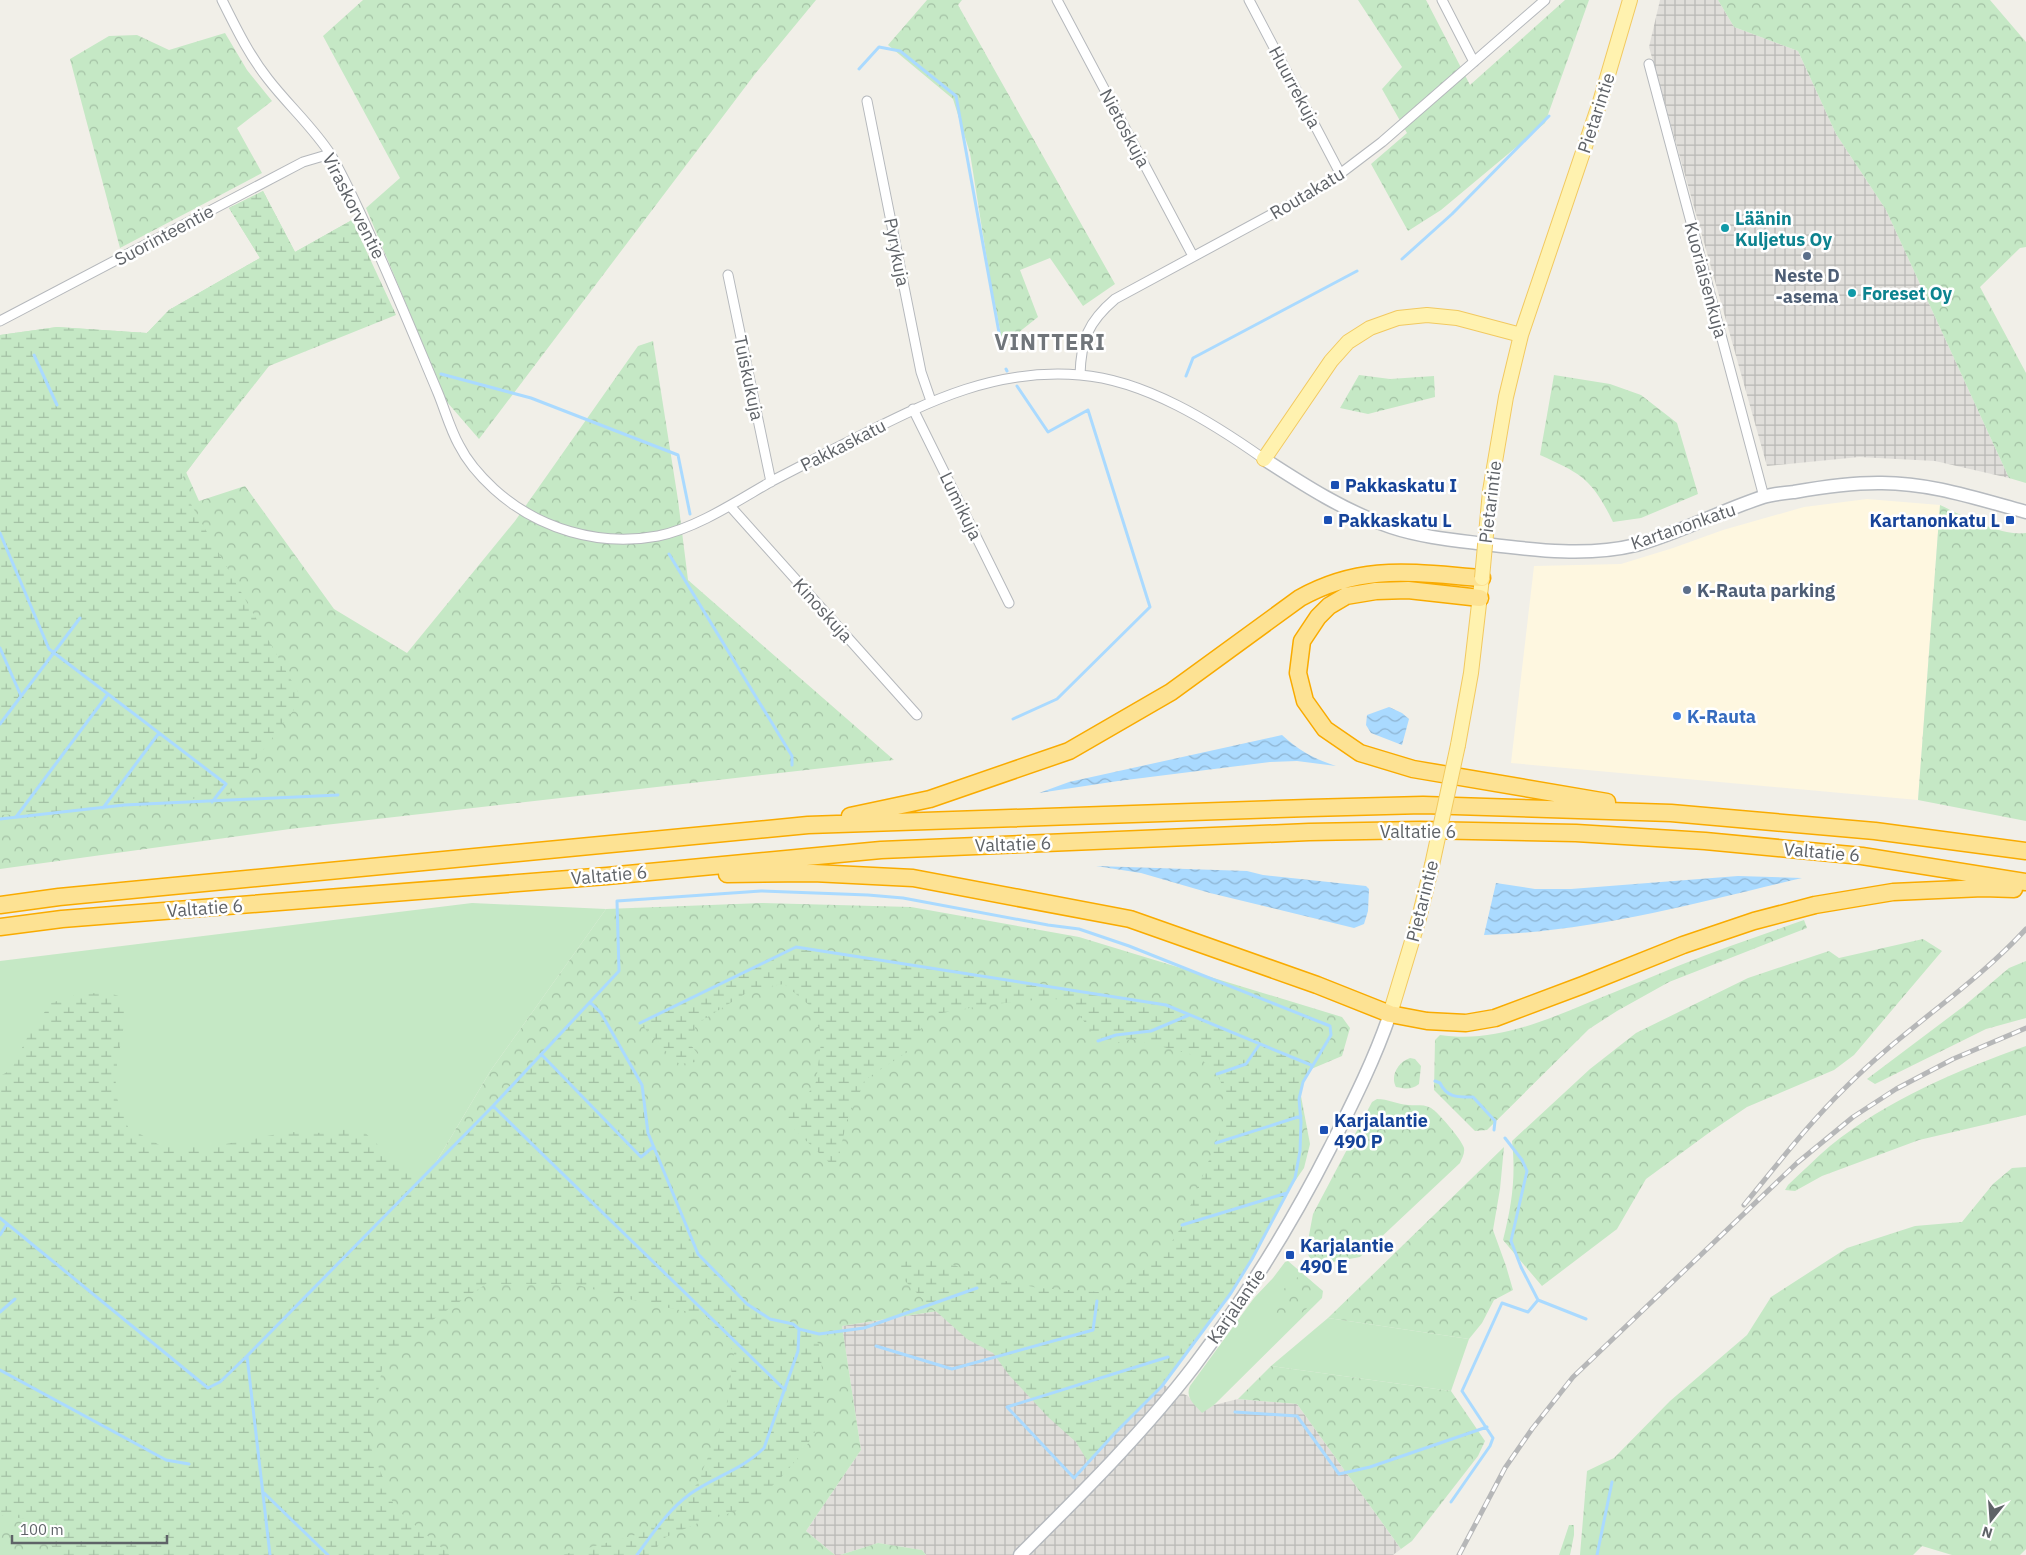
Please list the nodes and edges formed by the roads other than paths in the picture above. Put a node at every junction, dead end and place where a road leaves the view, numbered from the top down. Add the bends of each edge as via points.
1 (222, 0) edge
2 (1057, 0) edge
3 (1249, 0) edge
4 (1442, 0) edge
5 (1545, 0) edge
6 (1630, 0) edge
7 (1474, 62) junction
8 (1649, 64) dead end
9 (867, 101) dead end
10 (330, 154) junction
11 (1341, 175) junction
12 (1193, 256) junction
13 (728, 275) dead end
14 (0, 321) edge
15 (1521, 334) junction
16 (1080, 375) junction
17 (932, 401) junction
18 (914, 408) junction
19 (454, 430) joint
20 (1264, 459) junction
21 (771, 482) junction
22 (1764, 497) junction
23 (730, 506) junction
24 (2026, 512) edge
25 (1482, 578) junction
26 (1480, 598) junction
27 (1009, 603) dead end
28 (917, 715) dead end
29 (1671, 813) junction
30 (808, 825) junction
31 (2026, 851) edge
32 (607, 876) junction
33 (2026, 882) edge
34 (2026, 890) edge
35 (0, 904) edge
36 (0, 928) edge
37 (1390, 1014) junction
38 (1020, 1555) edge

1 - 10 street, Viraskorventie via 253,58
2 - 12 street, Nietoskuja
3 - 11 street, Huurrekuja
4 - 7 street
5 - 7 street, Routakatu
6 - 15 main road, Pietarintie via 1600,102
7 - 11 street, Routakatu
8 - 22 street, Kuoriaisenkuja
9 - 17 street, Pyrykuja via 921,372
10 - 14 street, Suorinteentie via 303,162
10 - 19 street, Viraskorventie via 394,285
11 - 12 street, Routakatu
12 - 16 street, Routakatu via 1115,299 1099,314 1086,333
13 - 21 street, Tuiskukuja
15 - 20 main road via 1457,318 1427,315 1398,318 1370,328 1348,342 1331,361
15 - 25 main road, Pietarintie, bridge via 1506,397 1490,491
16 - 17 street, Pakkaskatu via 1030,376 996,381
16 - 20 street, Pakkaskatu via 1108,379 1158,397 1198,416
17 - 18 street, Pakkaskatu
18 - 21 street, Pakkaskatu
18 - 27 street, Lumikuja
19 - 23 street, Pakkaskatu via 458,445 467,458 498,492 528,514 578,534 625,539 660,535
20 - 22 main road, Kartanonkatu via 1329,498 1390,526 1446,539 1548,551 1607,550 1634,545
21 - 23 street, Pakkaskatu
22 - 24 main road, Kartanonkatu via 1826,486 1913,485
23 - 28 street, Kinoskuja
25 - 26 main road, Pietarintie
25 - 30 highway via 1380,572 1322,586 1300,598 1171,692 1069,751 930,799
26 - 29 highway via 1408,590 1376,591 1346,596 1329,606 1302,642 1298,673 1305,701 1326,729 1360,752 1414,769
26 - 37 main road, Pietarintie, bridge via 1458,745 1419,918
29 - 30 highway, Valtatie 6 via 1423,805
29 - 31 highway, Valtatie 6 via 1875,831
30 - 35 highway, Valtatie 6
32 - 33 highway, Valtatie 6 via 881,850 1420,830 1576,833 1705,842 1862,856
32 - 36 highway, Valtatie 6 via 62,919
32 - 37 highway via 813,873 913,878 1130,918
34 - 37 highway via 1982,888 1893,892 1816,905 1754,921 1683,945 1495,1018 1466,1023 1427,1021
37 - 38 main road, Karjalantie via 1360,1089 1325,1158 1296,1213 1237,1307 1156,1412

